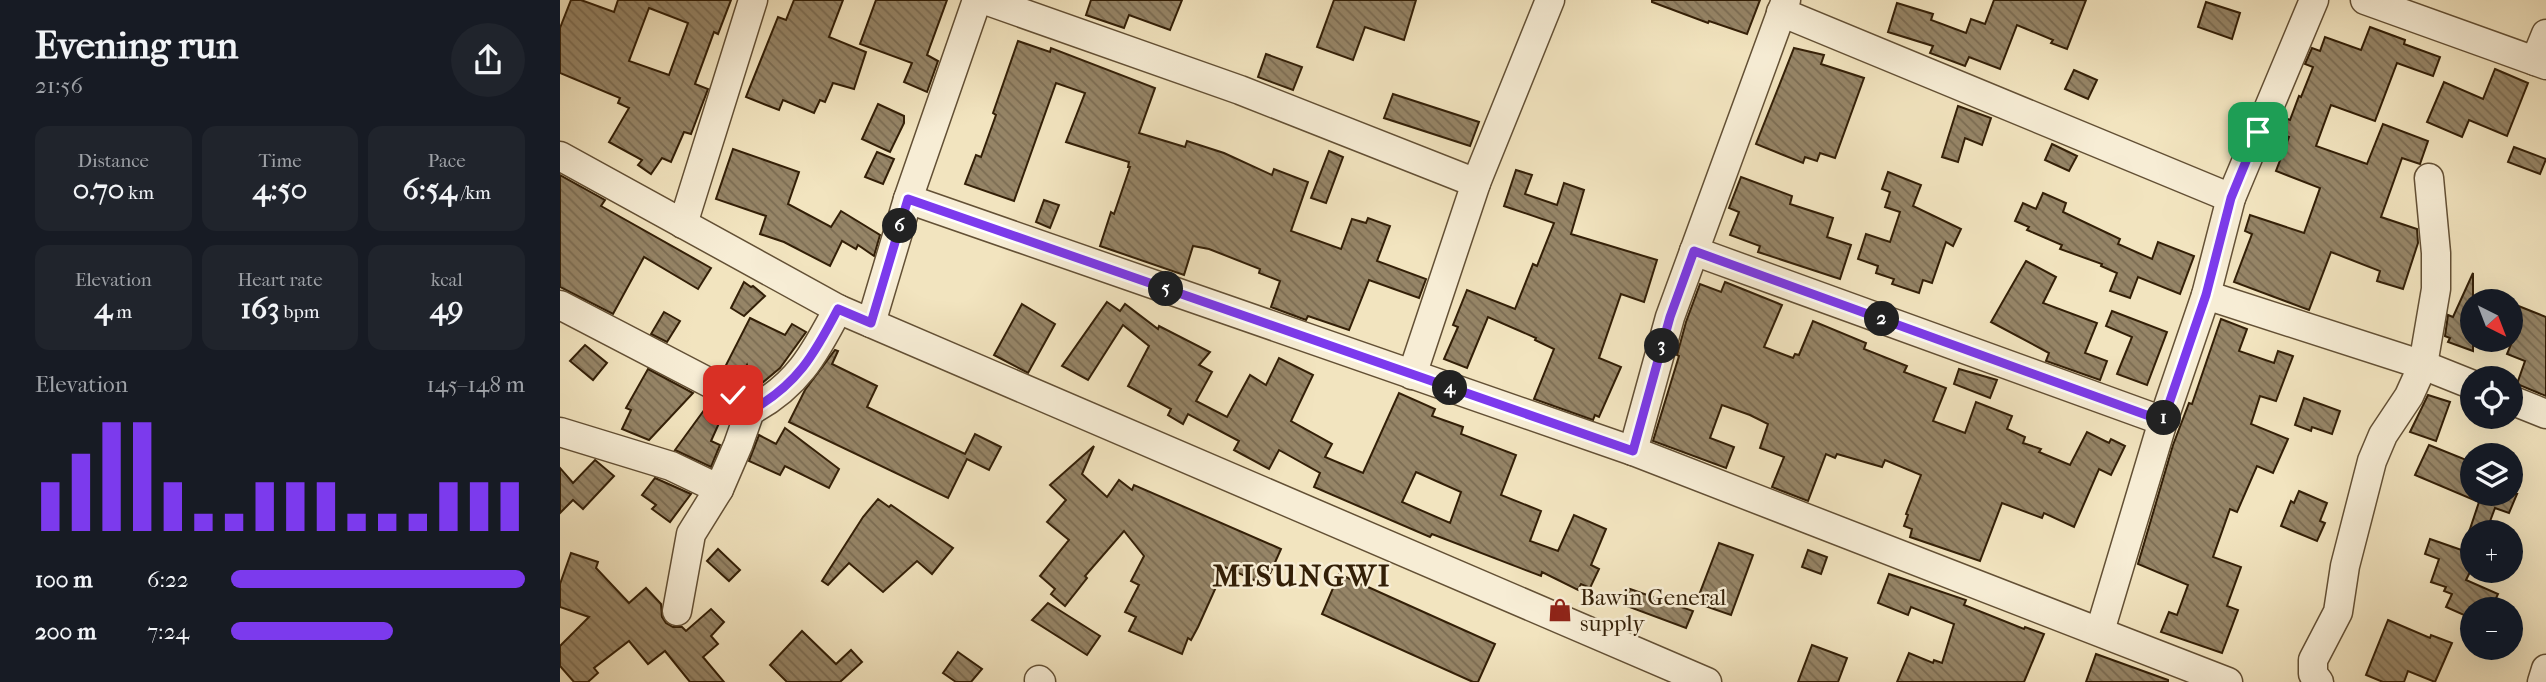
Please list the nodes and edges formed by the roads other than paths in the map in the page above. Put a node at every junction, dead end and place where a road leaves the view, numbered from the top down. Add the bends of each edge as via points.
1 (753, 0) edge
2 (977, 0) edge
3 (985, 0) edge
4 (1550, 0) edge
5 (2314, 0) edge
6 (2365, 0) edge
7 (1784, 6) edge
8 (2546, 34) edge
9 (2540, 63) edge
10 (560, 156) edge
11 (2430, 178) dead end
12 (1476, 183) junction
13 (2231, 198) junction
14 (908, 199) junction
15 (683, 224) junction
16 (1694, 251) junction
17 (2206, 295) junction
18 (560, 305) edge
19 (838, 309) junction
20 (871, 323) junction
21 (2423, 365) junction
22 (1412, 374) junction
23 (2460, 379) edge
24 (2523, 405) edge
25 (750, 411) junction
26 (2546, 414) edge
27 (2163, 421) junction
28 (560, 432) edge
29 (1633, 451) junction
30 (719, 489) junction
31 (677, 611) dead end
32 (2100, 631) junction
33 (2546, 669) edge
34 (1663, 674) edge
35 (1707, 682) edge
36 (2228, 682) edge
37 (2319, 682) edge
38 (2542, 682) edge

1 - 15 street
2 - 14 street
3 - 12 street via 1240,90
4 - 12 street
5 - 13 street
6 - 9 street
7 - 13 street
7 - 16 street
8 - 9 street
10 - 15 street
11 - 21 street via 2436,289
12 - 22 street
13 - 17 street
14 - 20 street
14 - 22 street
15 - 19 street
16 - 27 street
16 - 29 street via 1670,317
17 - 21 street
17 - 27 street
18 - 25 street via 733,395
19 - 20 street
19 - 25 street via 814,356 769,401
20 - 34 street
21 - 23 street
21 - 37 street via 2372,461 2338,612 2312,660
22 - 29 street
24 - 26 street
25 - 30 street
27 - 32 street
28 - 30 street via 671,466
29 - 32 street
30 - 31 street via 691,534
32 - 36 street
33 - 38 street
34 - 35 street

